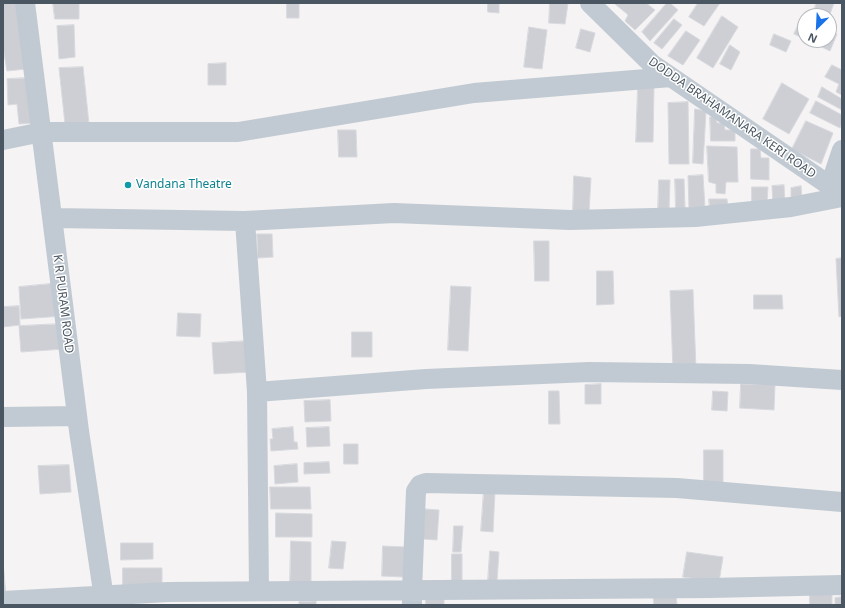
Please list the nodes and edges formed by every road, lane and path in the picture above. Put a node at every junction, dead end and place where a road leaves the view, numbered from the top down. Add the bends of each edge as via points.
1 (25, 3) edge
2 (590, 3) edge
3 (671, 77) junction
4 (42, 132) junction
5 (3, 140) edge
6 (842, 150) edge
7 (838, 192) edge
8 (53, 218) junction
9 (244, 221) junction
10 (842, 380) edge
11 (256, 392) junction
12 (77, 416) junction
13 (3, 417) edge
14 (842, 502) edge
15 (842, 585) edge
16 (259, 591) junction
17 (412, 598) edge
18 (105, 600) edge
19 (3, 601) edge

1 - 4 street, K R PURAM ROAD
2 - 3 street, DODDA BRAHAMANARA KERI ROAD via 652,64
3 - 4 street via 474,93 238,132
3 - 7 street, DODDA BRAHAMANARA KERI ROAD
4 - 5 street
4 - 8 street, K R PURAM ROAD
6 - 7 street
7 - 9 street via 791,207 695,217 570,220 394,213
8 - 9 street
8 - 12 street, K R PURAM ROAD
9 - 11 street
10 - 11 street via 749,374 589,372 426,379
11 - 16 street
12 - 13 street
12 - 18 street, K R PURAM ROAD
14 - 17 street via 677,488 420,484 416,491
15 - 17 street
16 - 17 street
16 - 18 street via 168,592
18 - 19 street

